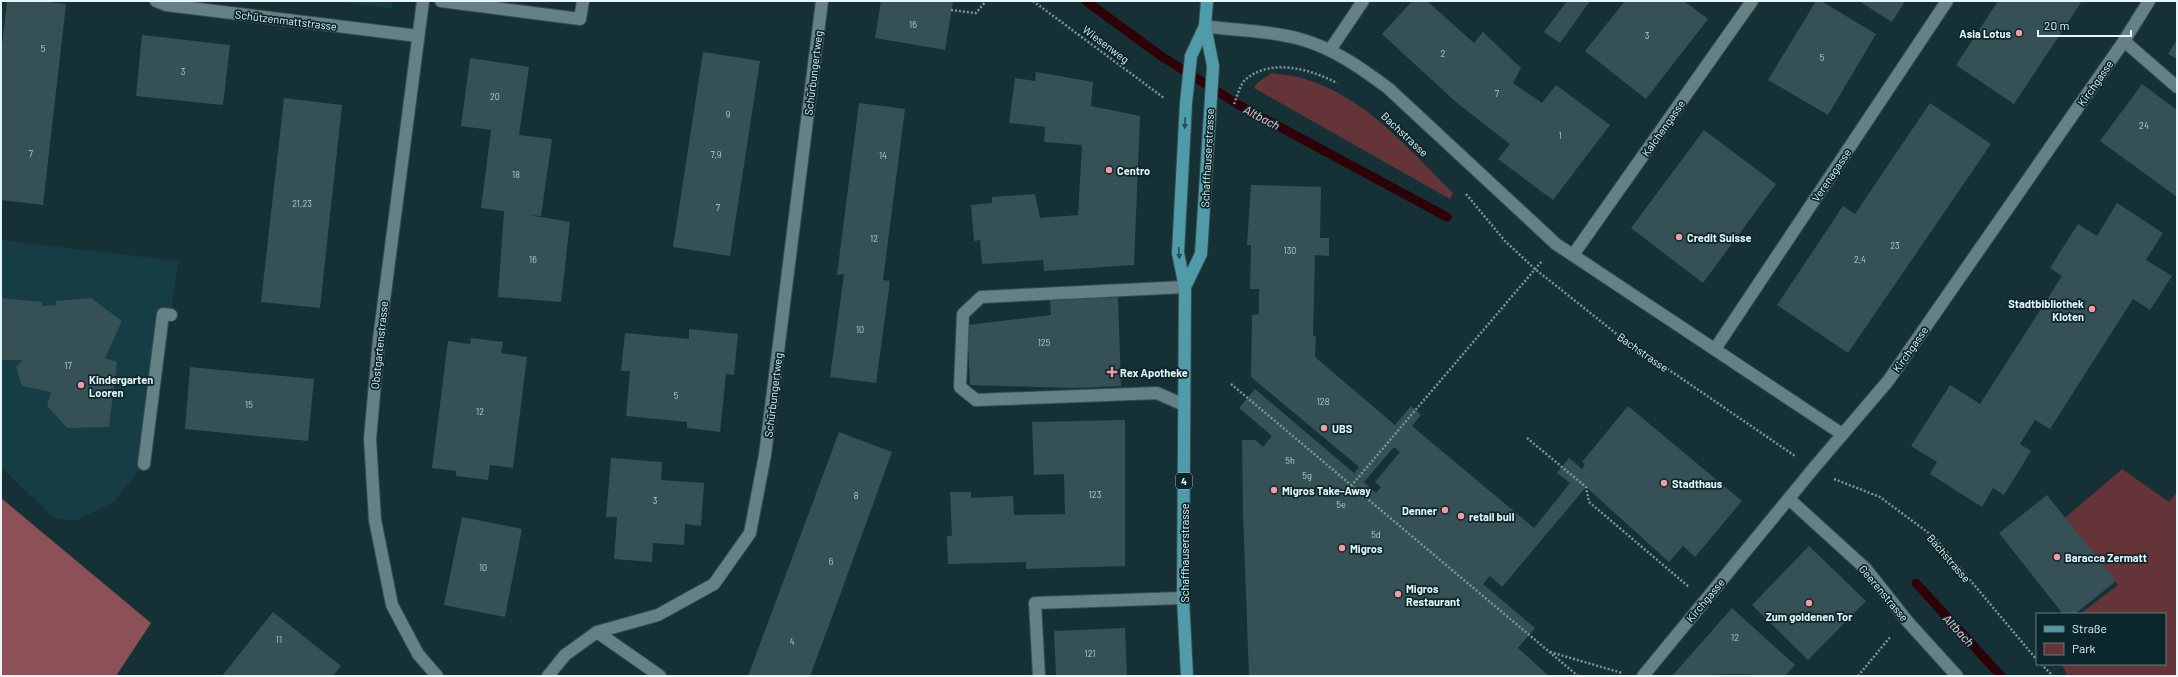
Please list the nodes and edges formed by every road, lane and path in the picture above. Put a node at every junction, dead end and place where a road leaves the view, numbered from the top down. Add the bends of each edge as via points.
1 (156, 1) edge
2 (422, 1) edge
3 (441, 1) edge
4 (583, 1) edge
5 (822, 1) edge
6 (986, 1) edge
7 (1033, 1) edge
8 (1207, 1) edge
9 (1363, 1) edge
10 (1752, 1) edge
11 (1947, 1) edge
12 (2149, 1) edge
13 (951, 10) dead end
14 (1205, 26) junction
15 (418, 36) junction
16 (2124, 41) junction
17 (1330, 50) junction
18 (1342, 85) dead end
19 (2177, 87) edge
20 (1168, 101) dead end
21 (1233, 107) dead end
22 (1464, 192) dead end
23 (1556, 244) junction
24 (1573, 255) junction
25 (1536, 269) junction
26 (1185, 287) junction
27 (170, 315) dead end
28 (1715, 349) junction
29 (1231, 384) dead end
30 (1184, 405) junction
31 (1842, 434) junction
32 (1527, 438) dead end
33 (144, 464) dead end
34 (1813, 469) junction
35 (1351, 486) junction
36 (1789, 499) junction
37 (1183, 598) junction
38 (1705, 601) junction
39 (1895, 631) dead end
40 (597, 632) junction
41 (1548, 651) junction
42 (2036, 659) edge
43 (2042, 665) edge
44 (1625, 674) dead end
45 (437, 676) edge
46 (548, 676) edge
47 (660, 676) edge
48 (1038, 676) edge
49 (1187, 676) edge
50 (1578, 676) edge
51 (1643, 676) edge
52 (1858, 676) edge
53 (1957, 676) edge
54 (2053, 676) edge

1 - 15 street, Schützenmattstrasse via 166,5
2 - 15 street, Obstgartenstrasse
3 - 4 street via 580,19
5 - 40 street, Schürbungertweg via 765,455 750,533 714,584 658,615
6 - 13 path via 976,13
7 - 20 path, Wiesenweg
8 - 14 main road, Schaffhauserstrasse / 4
9 - 17 street
10 - 24 street, Kalchengasse
11 - 28 street, Verenagasse
12 - 16 street, Kirchgasse
14 - 17 street, Bachstrasse via 1299,38
14 -> 26 main road, Schaffhauserstrasse / 4 via 1191,56 1188,84 1178,253
14 - 26 main road, Schaffhauserstrasse / 4 via 1213,66 1201,254
15 - 45 street, Obstgartenstrasse via 379,339 370,439 375,520 392,606 418,654
16 - 19 street
16 - 31 street, Kirchgasse via 1888,381
17 - 23 street, Bachstrasse via 1388,88
18 - 21 path via 1294,67 1265,69 1245,80
22 - 25 path, Bachstrasse via 1505,241
23 - 24 street, Bachstrasse
23 - 25 path
24 - 28 street, Bachstrasse
25 - 34 path, Bachstrasse via 1618,335
25 - 35 path
26 - 30 main road, Schaffhauserstrasse / 4
26 - 30 street via 981,297 963,314 960,387 976,400 1156,393
27 - 33 street via 163,314
28 - 31 street, Bachstrasse
29 - 35 path
30 - 37 main road, Schaffhauserstrasse / 4
31 - 34 street, Kirchgasse
32 - 38 path via 1586,487 1589,502
34 - 36 street, Kirchgasse
34 - 42 path, Bachstrasse via 1880,497 1934,537
35 - 41 path
36 - 38 street, Kirchgasse
36 - 53 street, Geerenstrasse via 1866,569 1908,622
37 - 48 street via 1035,603
37 - 49 main road, Schaffhauserstrasse / 4
38 - 51 street, Kirchgasse
39 - 52 path
40 - 46 street, Schürbungertweg via 565,655
40 - 47 street
41 - 44 path
41 - 50 path
43 - 54 path

